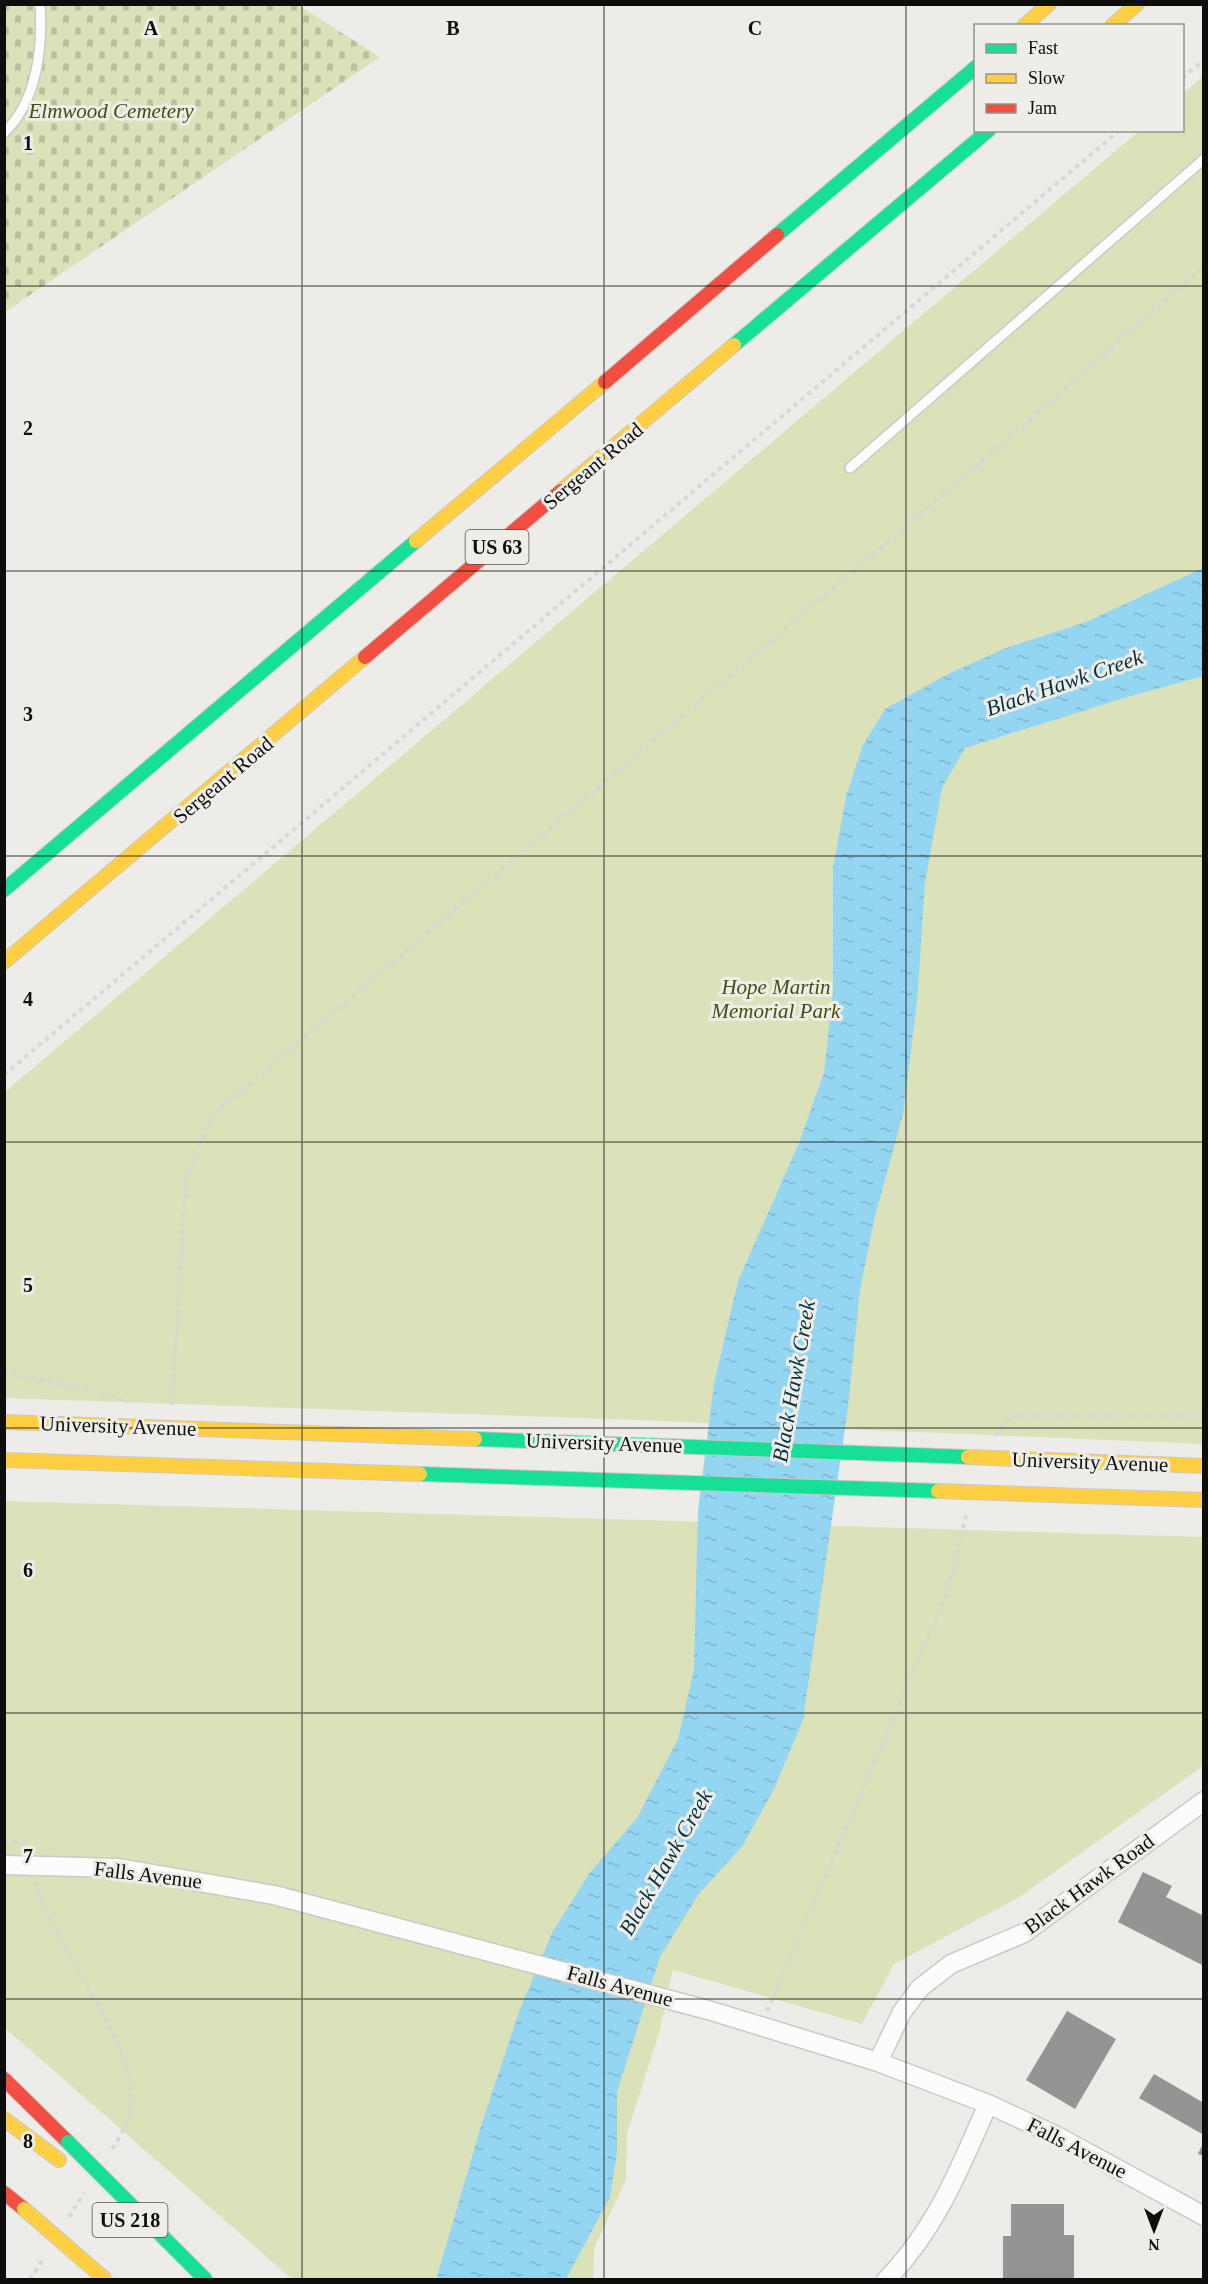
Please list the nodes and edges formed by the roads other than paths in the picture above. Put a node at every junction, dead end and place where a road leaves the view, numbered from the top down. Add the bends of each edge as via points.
1 (40, 4) edge
2 (1049, 4) edge
3 (1137, 4) edge
4 (1026, 24) edge
5 (1114, 24) edge
6 (974, 68) edge
7 (987, 132) edge
8 (4, 133) edge
9 (1203, 159) edge
10 (850, 468) dead end
11 (4, 890) edge
12 (4, 962) edge
13 (4, 1422) edge
14 (4, 1460) edge
15 (1203, 1466) edge
16 (1203, 1500) edge
17 (1203, 1800) edge
18 (4, 1865) edge
19 (878, 2062) junction
20 (4, 2079) edge
21 (988, 2104) junction
22 (4, 2119) edge
23 (63, 2164) dead end
24 (4, 2193) edge
25 (103, 2197) dead end
26 (1203, 2216) edge
27 (45, 2247) road end
28 (94, 2280) edge
29 (106, 2280) edge
30 (200, 2280) edge
31 (206, 2280) edge
32 (886, 2280) edge

1 - 8 lane via 40,48 34,77 25,106
2 - 4 main road
3 - 5 main road
6 - 11 main road, US 63
7 - 12 main road, Sergeant Road / US 63
9 - 10 lane
13 - 15 main road, University Avenue
14 - 16 main road, University Avenue
17 - 19 street, Black Hawk Road via 1024,1933 951,1964 920,1988 902,2012
18 - 19 street, Falls Avenue via 119,1868 274,1895 708,2010
19 - 21 street, Falls Avenue
20 - 31 main road, bridge
21 - 26 street, Falls Avenue via 1055,2135
21 - 32 street via 932,2224
22 - 23 main road
24 - 29 main road, US 218, bridge
25 - 30 main road, US 218
27 - 28 main road

